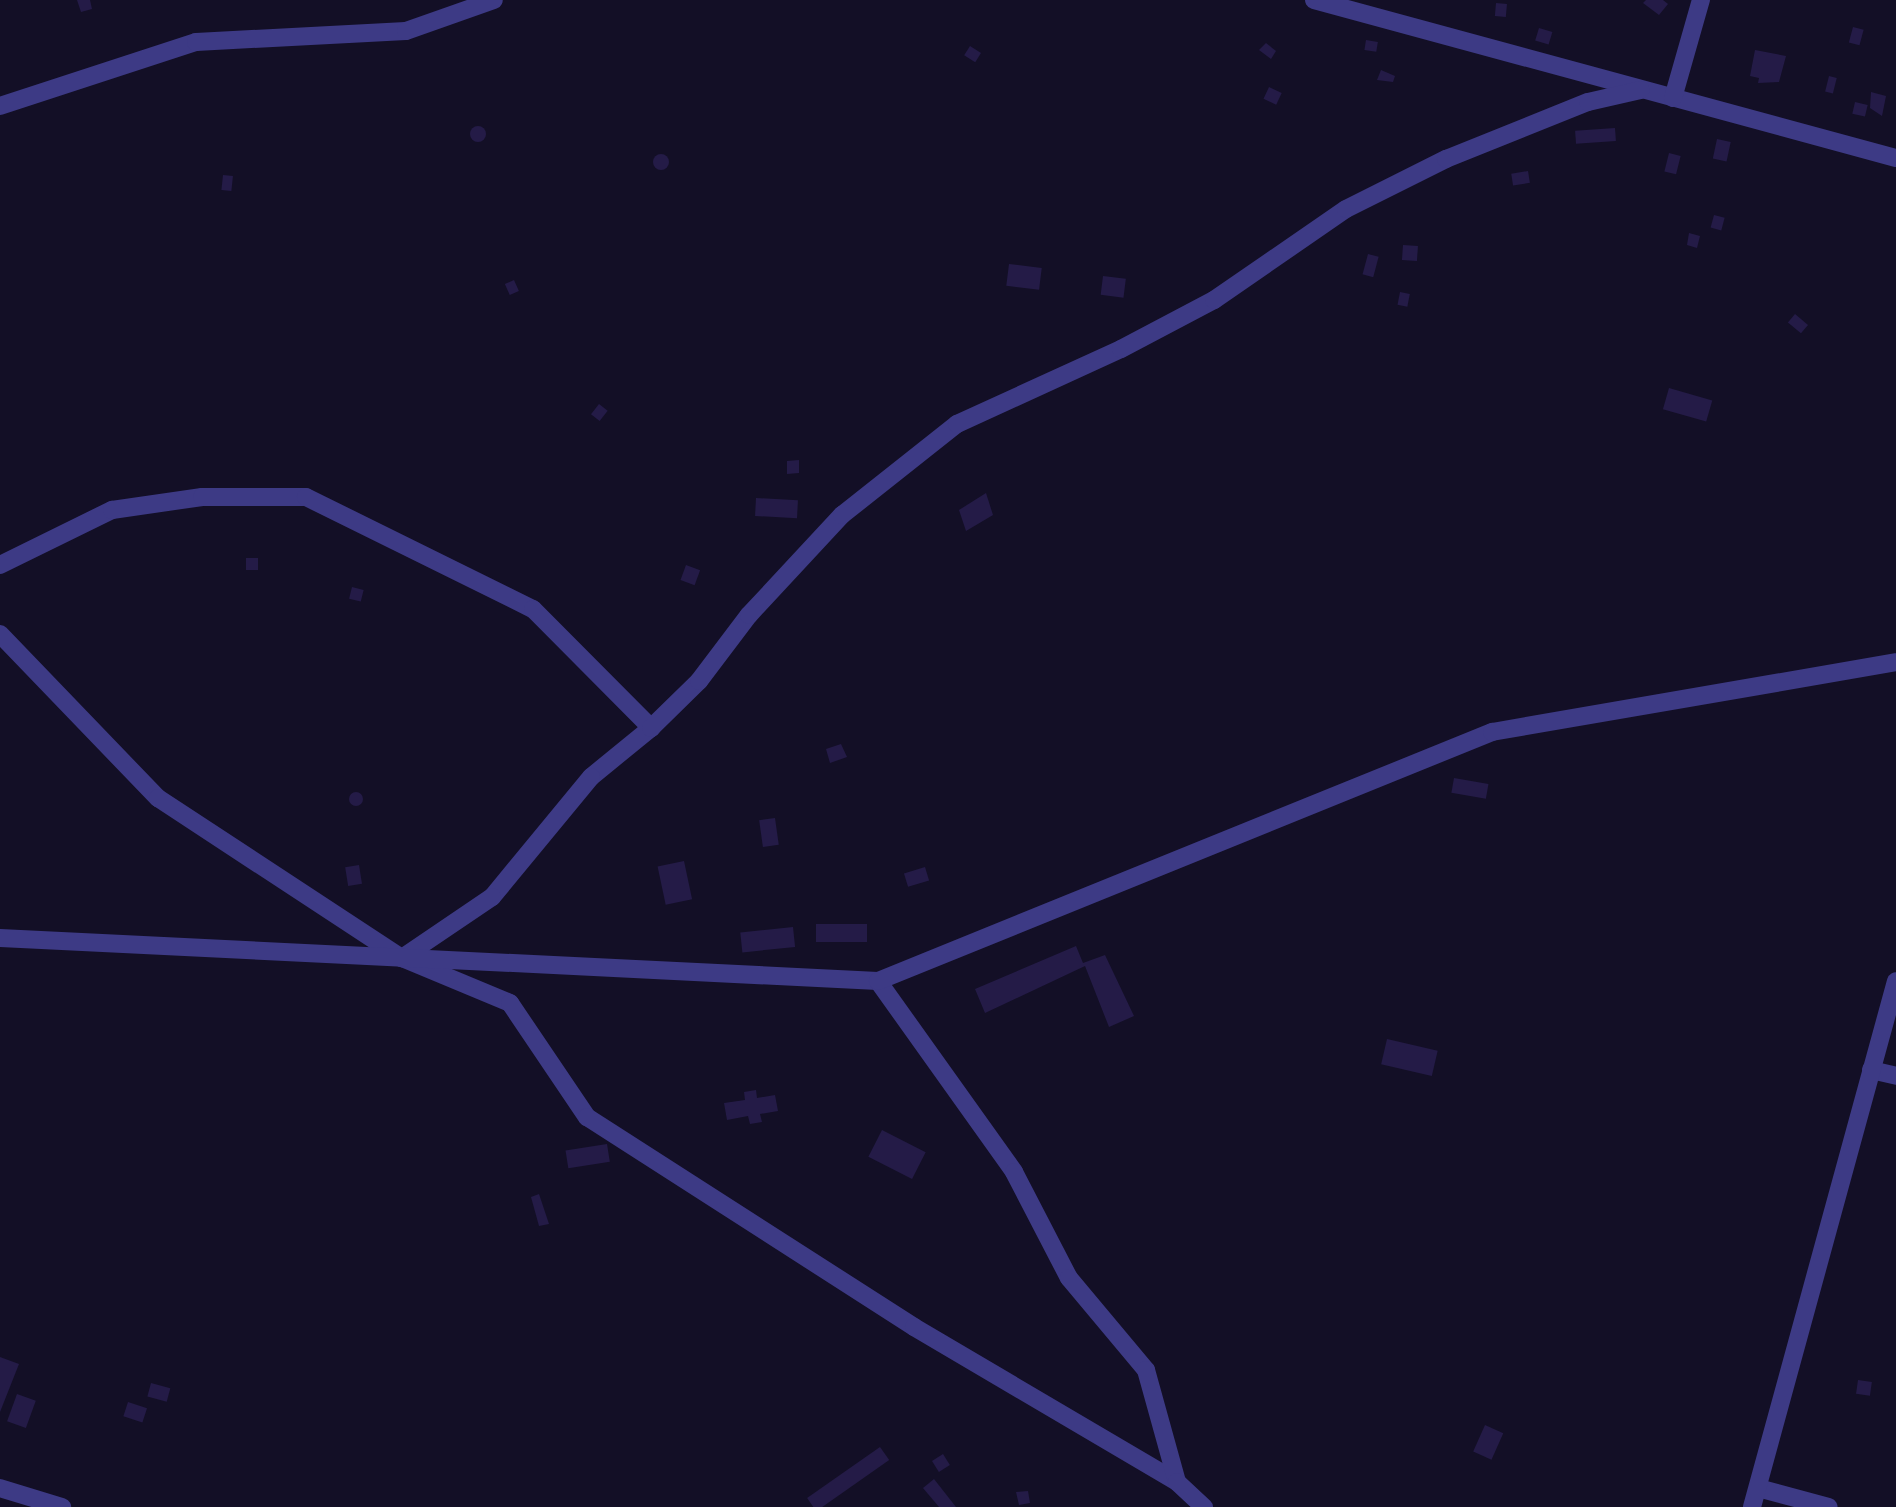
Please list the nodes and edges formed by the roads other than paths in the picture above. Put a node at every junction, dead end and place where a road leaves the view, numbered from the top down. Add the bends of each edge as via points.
1 (494, 0) edge
2 (1314, 0) edge
3 (1701, 0) edge
4 (1376, 8) edge
5 (1641, 90) junction
6 (1673, 98) junction
7 (0, 106) edge
8 (1896, 158) edge
9 (0, 565) edge
10 (0, 634) edge
11 (1896, 662) edge
12 (651, 728) junction
13 (0, 938) edge
14 (402, 958) junction
15 (878, 981) junction
16 (1896, 981) edge
17 (1871, 1070) junction
18 (1896, 1076) edge
19 (1177, 1482) junction
20 (0, 1488) edge
21 (1758, 1488) junction
22 (62, 1507) edge
23 (1204, 1507) edge
24 (1752, 1507) edge
25 (1829, 1507) edge

1 - 7 street via 405,31 196,41
2 - 4 street
3 - 6 street
4 - 5 street
5 - 6 street
5 - 12 street via 1588,102 1446,159 1346,209 1214,300 1121,349 957,424 842,515 749,615 699,681
6 - 8 street
9 - 12 street via 113,510 202,497 306,496 533,609
10 - 14 street via 158,798
11 - 15 street via 1492,732
12 - 14 street via 592,777 492,897
13 - 14 street
14 - 15 street
14 - 19 street via 510,1003 587,1117 914,1327
15 - 19 street via 1014,1172 1069,1278 1146,1370
16 - 17 street
17 - 18 street
17 - 21 street
19 - 23 street
20 - 22 street
21 - 24 street
21 - 25 street

